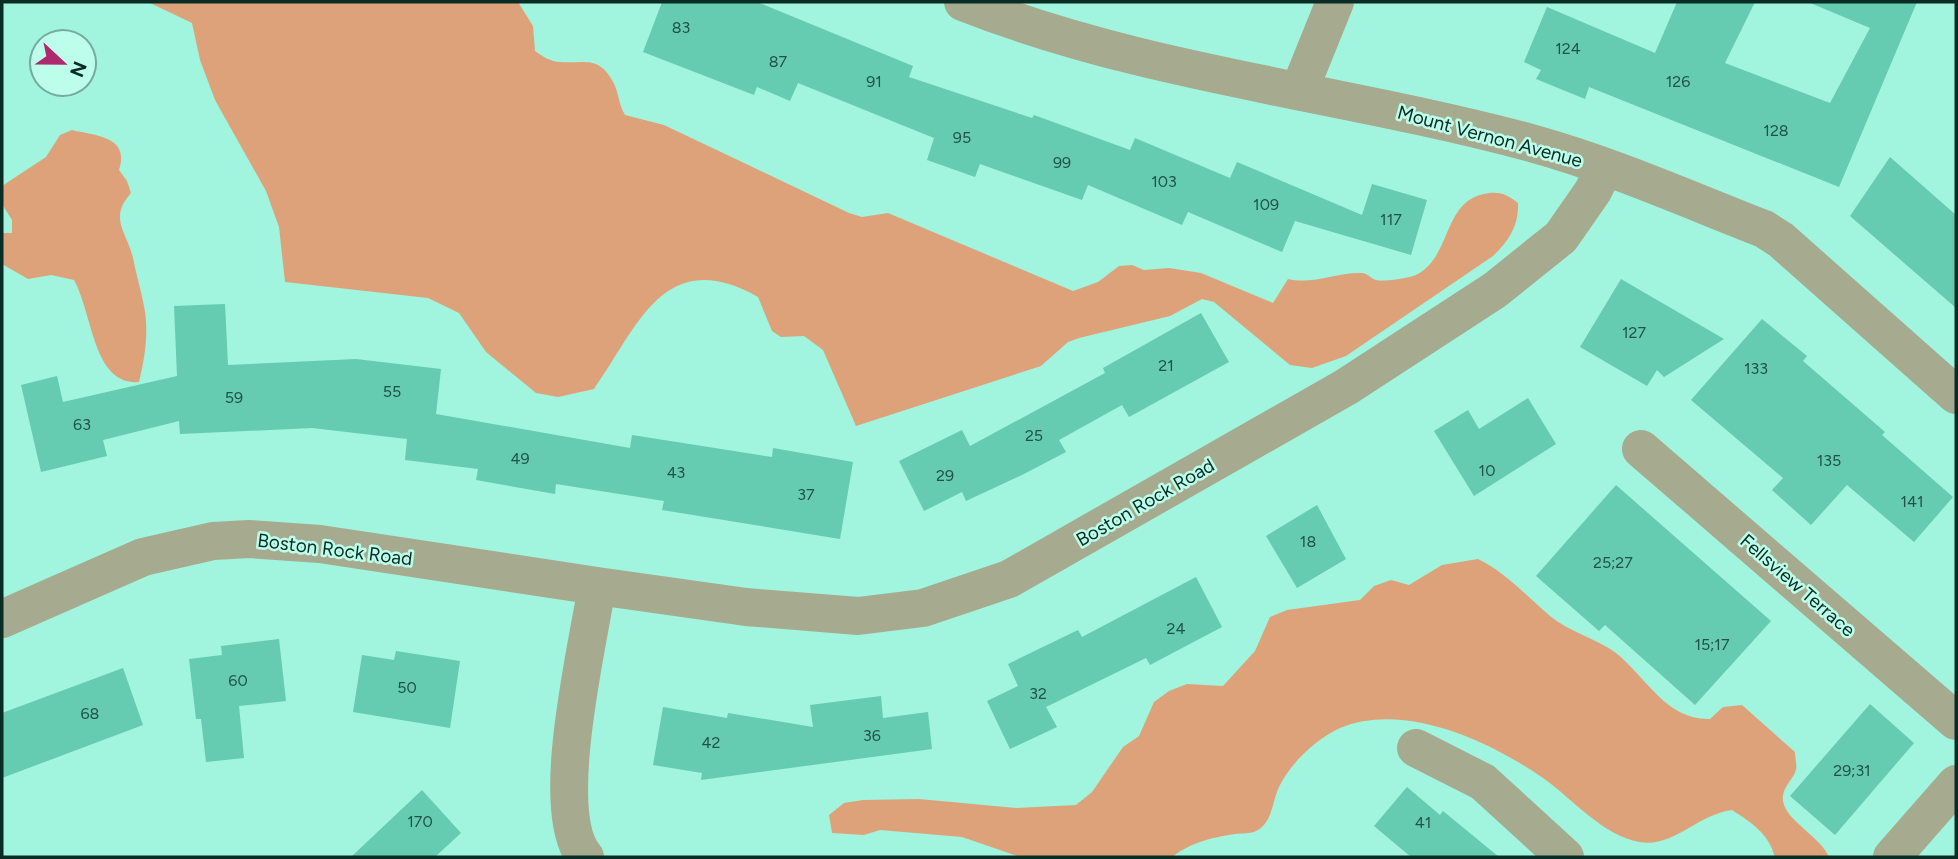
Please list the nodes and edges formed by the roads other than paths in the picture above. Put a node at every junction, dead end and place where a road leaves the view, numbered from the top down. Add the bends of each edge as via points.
1 (962, 2) edge
2 (1335, 2) edge
3 (1299, 91) junction
4 (1605, 167) junction
5 (1956, 395) edge
6 (1641, 449) dead end
7 (597, 586) junction
8 (2, 619) edge
9 (1956, 721) edge
10 (1416, 748) dead end
11 (1956, 784) edge
12 (585, 857) edge
13 (1565, 857) edge
14 (1892, 857) edge

1 - 3 street, Mount Vernon Avenue via 1117,52
2 - 3 street
3 - 4 street, Mount Vernon Avenue via 1532,143
4 - 5 street, Mount Vernon Avenue via 1775,235
4 - 7 street, Boston Rock Road via 1561,237 1495,290 1346,387 1009,579 923,608 858,616 746,607
6 - 9 street, Fellsview Terrace
7 - 8 street, Boston Rock Road via 320,544 249,539 201,543 143,557
7 - 12 street via 567,779 571,831
10 - 13 street via 1483,782
11 - 14 street

